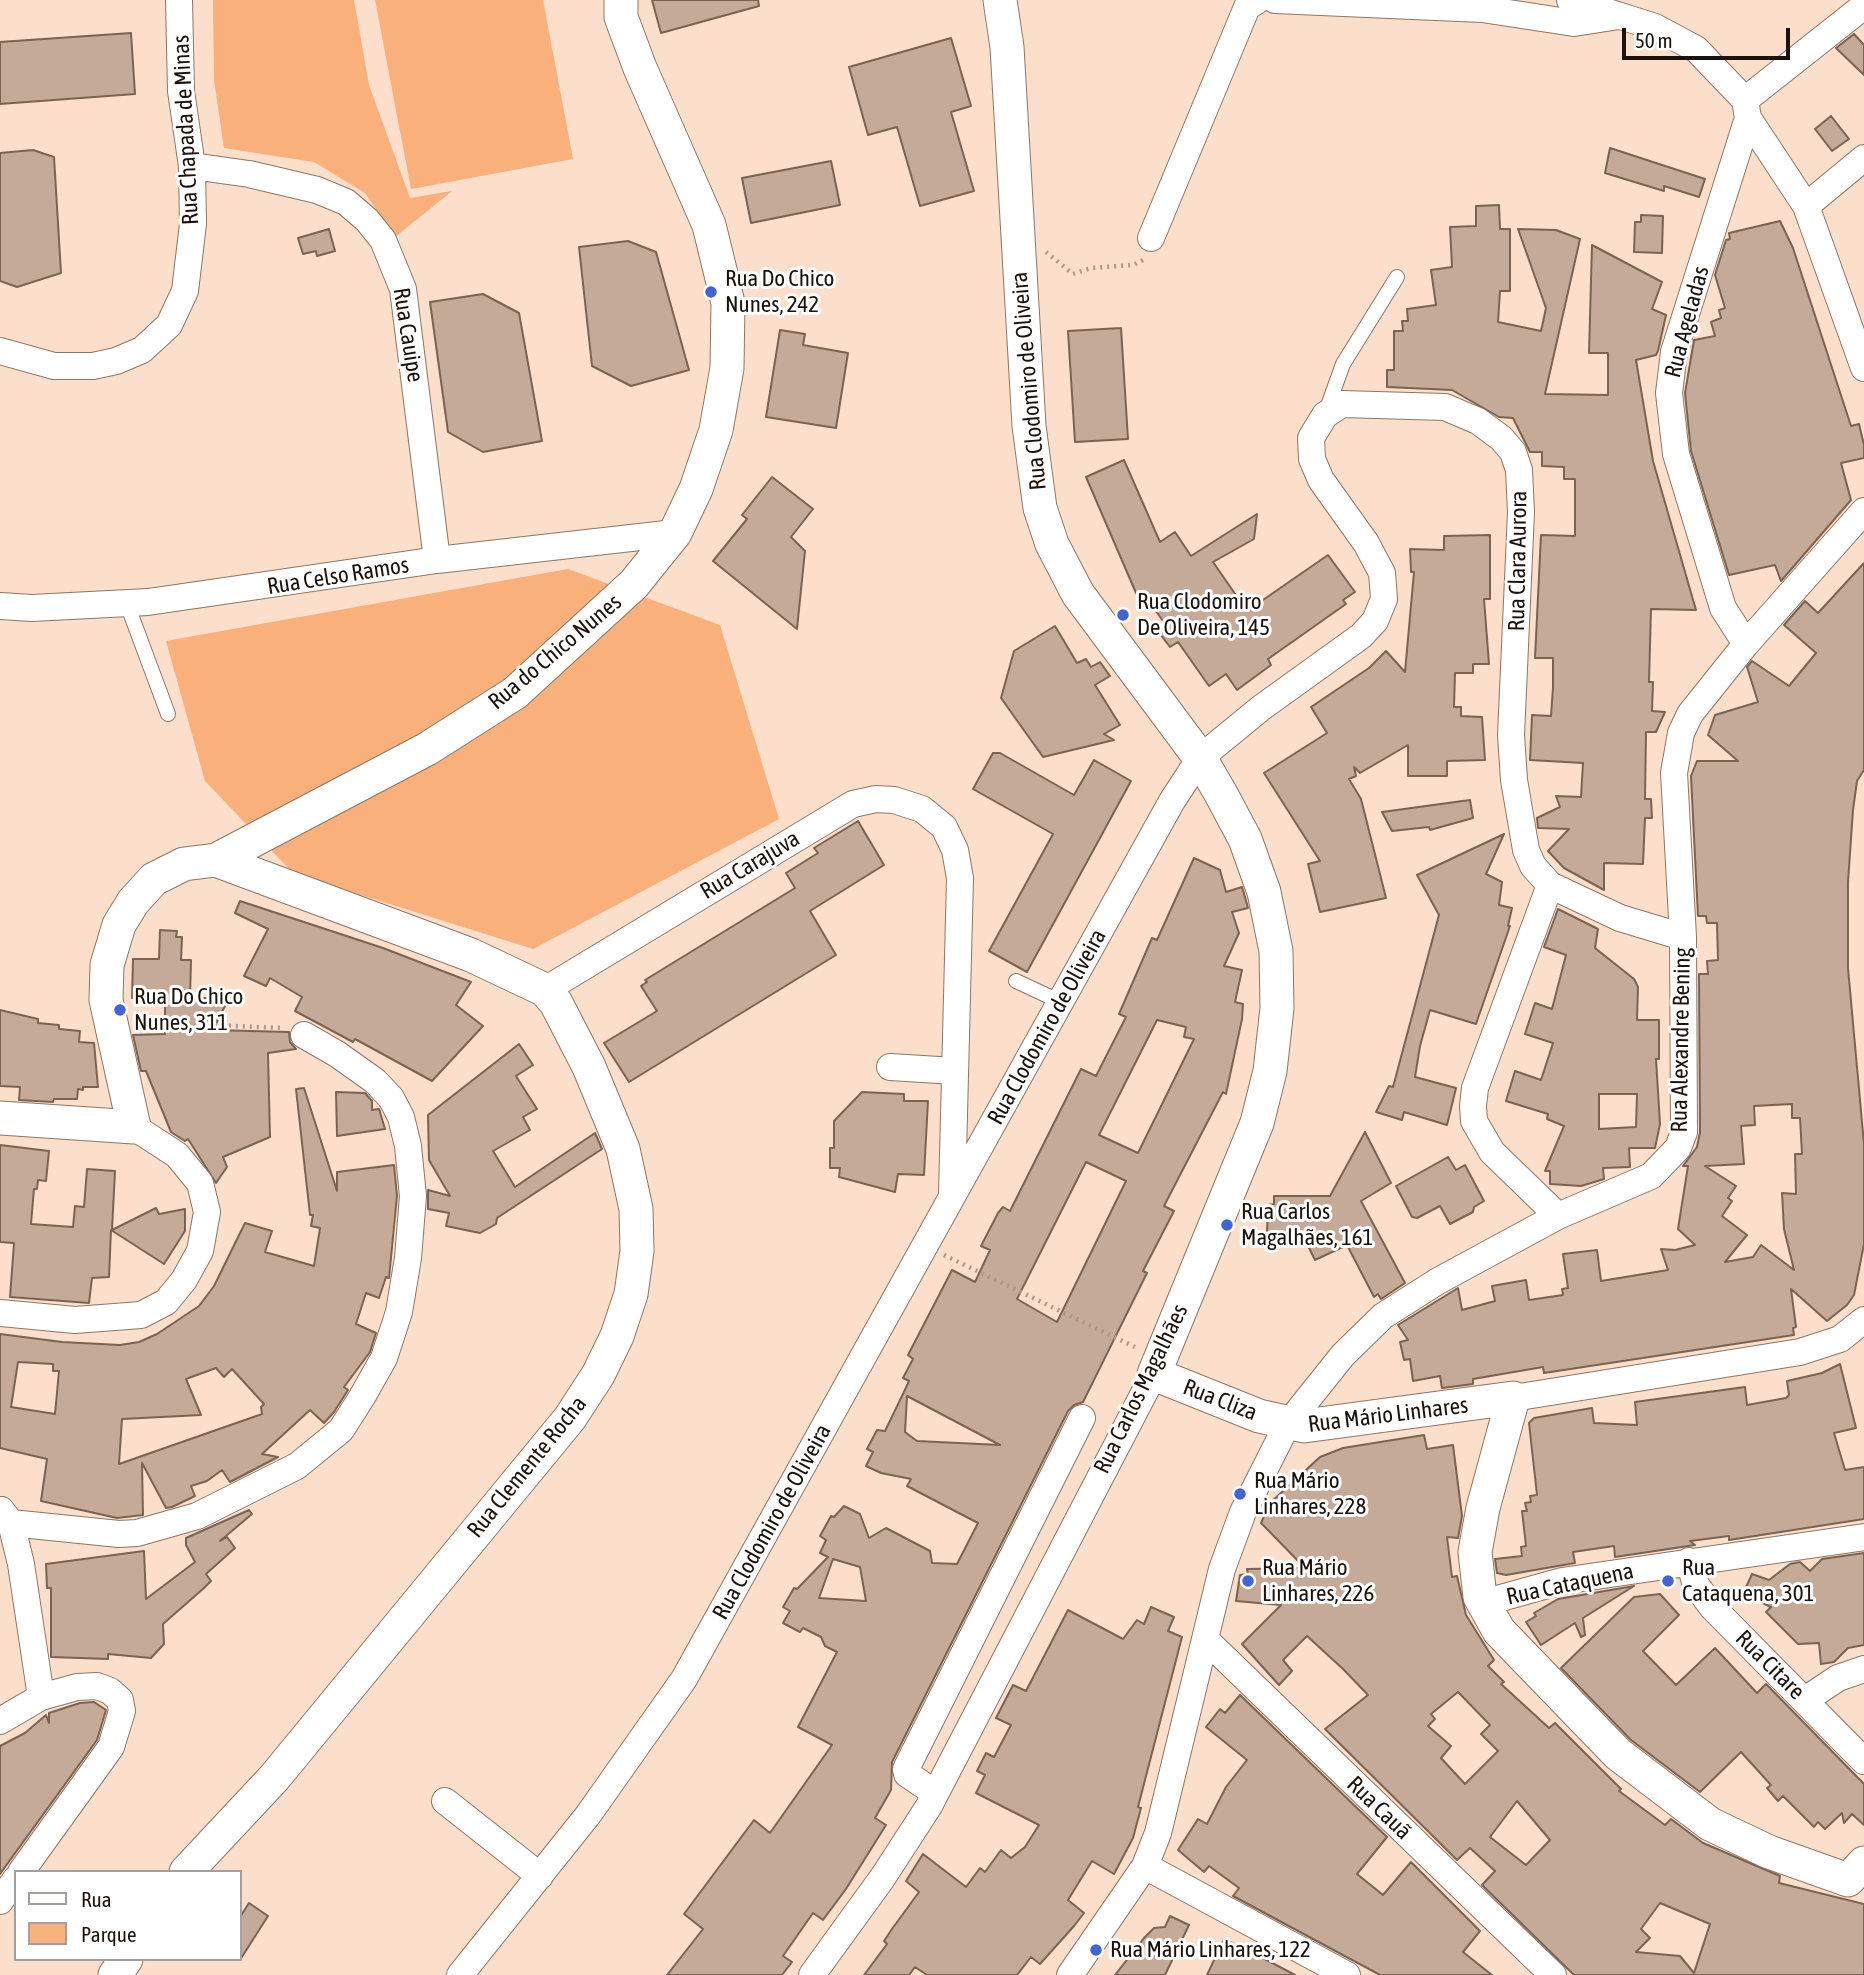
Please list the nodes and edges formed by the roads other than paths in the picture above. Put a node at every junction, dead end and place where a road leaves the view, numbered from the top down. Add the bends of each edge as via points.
1 (179, 0) edge
2 (621, 0) edge
3 (1000, 0) edge
4 (1258, 0) edge
5 (1275, 0) edge
6 (1570, 0) edge
7 (1864, 6) edge
8 (1625, 15) junction
9 (1747, 109) junction
10 (1864, 158) edge
11 (192, 166) junction
12 (1806, 206) junction
13 (1151, 238) road end
14 (1397, 277) dead end
15 (0, 351) edge
16 (1864, 368) edge
17 (1325, 415) junction
18 (1864, 511) edge
19 (675, 533) junction
20 (438, 560) junction
21 (127, 604) junction
22 (0, 606) edge
23 (1746, 643) junction
24 (168, 714) dead end
25 (1200, 758) junction
26 (216, 860) junction
27 (1550, 885) junction
28 (1683, 937) junction
29 (1016, 981) dead end
30 (545, 990) junction
31 (1061, 1002) junction
32 (304, 1035) road end
33 (890, 1067) dead end
34 (955, 1071) junction
35 (0, 1118) edge
36 (134, 1128) junction
37 (951, 1199) junction
38 (1558, 1216) junction
39 (0, 1313) edge
40 (1864, 1320) edge
41 (1157, 1367) junction
42 (1513, 1398) junction
43 (1082, 1418) dead end
44 (1287, 1425) junction
45 (6, 1516) edge
46 (1864, 1537) edge
47 (1689, 1561) junction
48 (1483, 1604) junction
49 (1206, 1640) junction
50 (1864, 1669) edge
51 (41, 1697) junction
52 (1805, 1700) junction
53 (0, 1721) edge
54 (1864, 1761) edge
55 (935, 1793) junction
56 (445, 1801) dead end
57 (1145, 1866) junction
58 (22, 1870) edge
59 (188, 1870) edge
60 (540, 1876) junction
61 (1859, 1876) edge
62 (14, 1882) edge
63 (0, 1901) edge
64 (460, 1975) edge
65 (813, 1975) edge
66 (1070, 1975) edge
67 (1347, 1975) edge
68 (1553, 1975) edge

1 - 11 street, Rua Chapada de Minas via 181,91
2 - 19 street, Rua do Chico Nunes via 621,17 640,68 709,225 728,303 727,368 716,429
3 - 25 street, Rua Clodomiro de Oliveira via 1007,47 1029,426 1040,508 1052,544 1078,594
4 - 13 street via 1247,7
5 - 8 street via 1482,9 1574,23
6 - 8 street
7 - 9 street
8 - 9 street via 1696,49
9 - 12 street
9 - 23 street, Rua Ageladas via 1674,352 1669,393 1676,454 1723,608
10 - 12 street
11 - 15 street, Rua Chapada de Minas via 191,259 186,290 169,325 142,350 93,366 54,366
11 - 20 street, Rua Cauipe via 317,190 346,202 383,240 403,289
12 - 16 street
14 - 17 lane via 1343,364
17 - 25 street via 1311,438 1312,459 1382,573 1384,599 1375,621 1361,636
17 - 27 street, Rua Clara Aurora via 1342,404 1445,407 1478,421 1513,452 1521,491 1511,735 1514,780 1526,849 1532,866
18 - 23 street, Rua Alexandre Bening
19 - 20 street, Rua Celso Ramos
19 - 26 street, Rua do Chico Nunes via 634,584 515,693 427,749
20 - 21 street, Rua Celso Ramos
21 - 22 street, Rua Celso Ramos
21 - 24 lane
23 - 28 street, Rua Alexandre Bening via 1690,714 1676,755
25 - 31 street, Rua Clodomiro de Oliveira
25 - 41 street, Rua Carlos Magalhães via 1245,839 1264,892 1276,951 1277,1008 1270,1071 1257,1123
26 - 30 street via 471,955
26 - 36 street, Rua do Chico Nunes via 184,864 153,879 119,925 107,965 106,1000
27 - 28 street, Rua Clara Aurora via 1620,918
27 - 38 street via 1475,1088 1473,1106 1474,1121 1492,1152
28 - 38 street, Rua Alexandre Bening via 1684,1132 1678,1148 1651,1176
29 - 31 lane
30 - 34 street, Rua Carajuva via 853,804 894,800 922,809 944,827 955,850 960,878
30 - 59 street, Rua Clemente Rocha via 589,1067 629,1168 637,1251 631,1294 617,1336 584,1397 528,1472 274,1779
31 - 37 street, Rua Clodomiro de Oliveira
32 - 45 street via 337,1054 391,1098 408,1146 413,1196 399,1312 384,1358 362,1397 341,1430 305,1460 197,1516 119,1534
33 - 34 street
34 - 37 street, Rua Carajuva
35 - 36 street
36 - 39 street via 177,1155 200,1183 206,1212 200,1251 184,1280 166,1302 141,1315 75,1320
37 - 60 street, Rua Clodomiro de Oliveira via 684,1679
38 - 44 street, Rua Alexandre Bening via 1383,1316 1343,1355
40 - 42 street, Rua Mário Linhares via 1840,1339 1800,1352
41 - 44 street, Rua Cliza
41 - 55 street, Rua Carlos Magalhães
42 - 44 street, Rua Mário Linhares via 1334,1424
42 - 48 street via 1475,1552
43 - 55 street via 906,1769
44 - 49 street, Rua Mário Linhares via 1243,1511 1222,1569
45 - 51 street via 28,1602
46 - 47 street, Rua Cataquena
47 - 48 street, Rua Cataquena via 1562,1581
47 - 52 street, Rua Citare via 1703,1597
48 - 61 street via 1499,1631 1582,1720 1649,1780 1734,1837
49 - 57 street, Rua Mário Linhares via 1158,1833
49 - 68 street, Rua Cauã
50 - 52 street via 1838,1678
51 - 53 street
51 - 58 street via 97,1686 120,1700 122,1711 111,1747
52 - 54 street, Rua Citare
55 - 65 street, Rua Carlos Magalhães via 883,1877
56 - 60 street
57 - 66 street, Rua Mário Linhares
57 - 67 street
60 - 64 street, Rua Clodomiro de Oliveira
62 - 63 street

